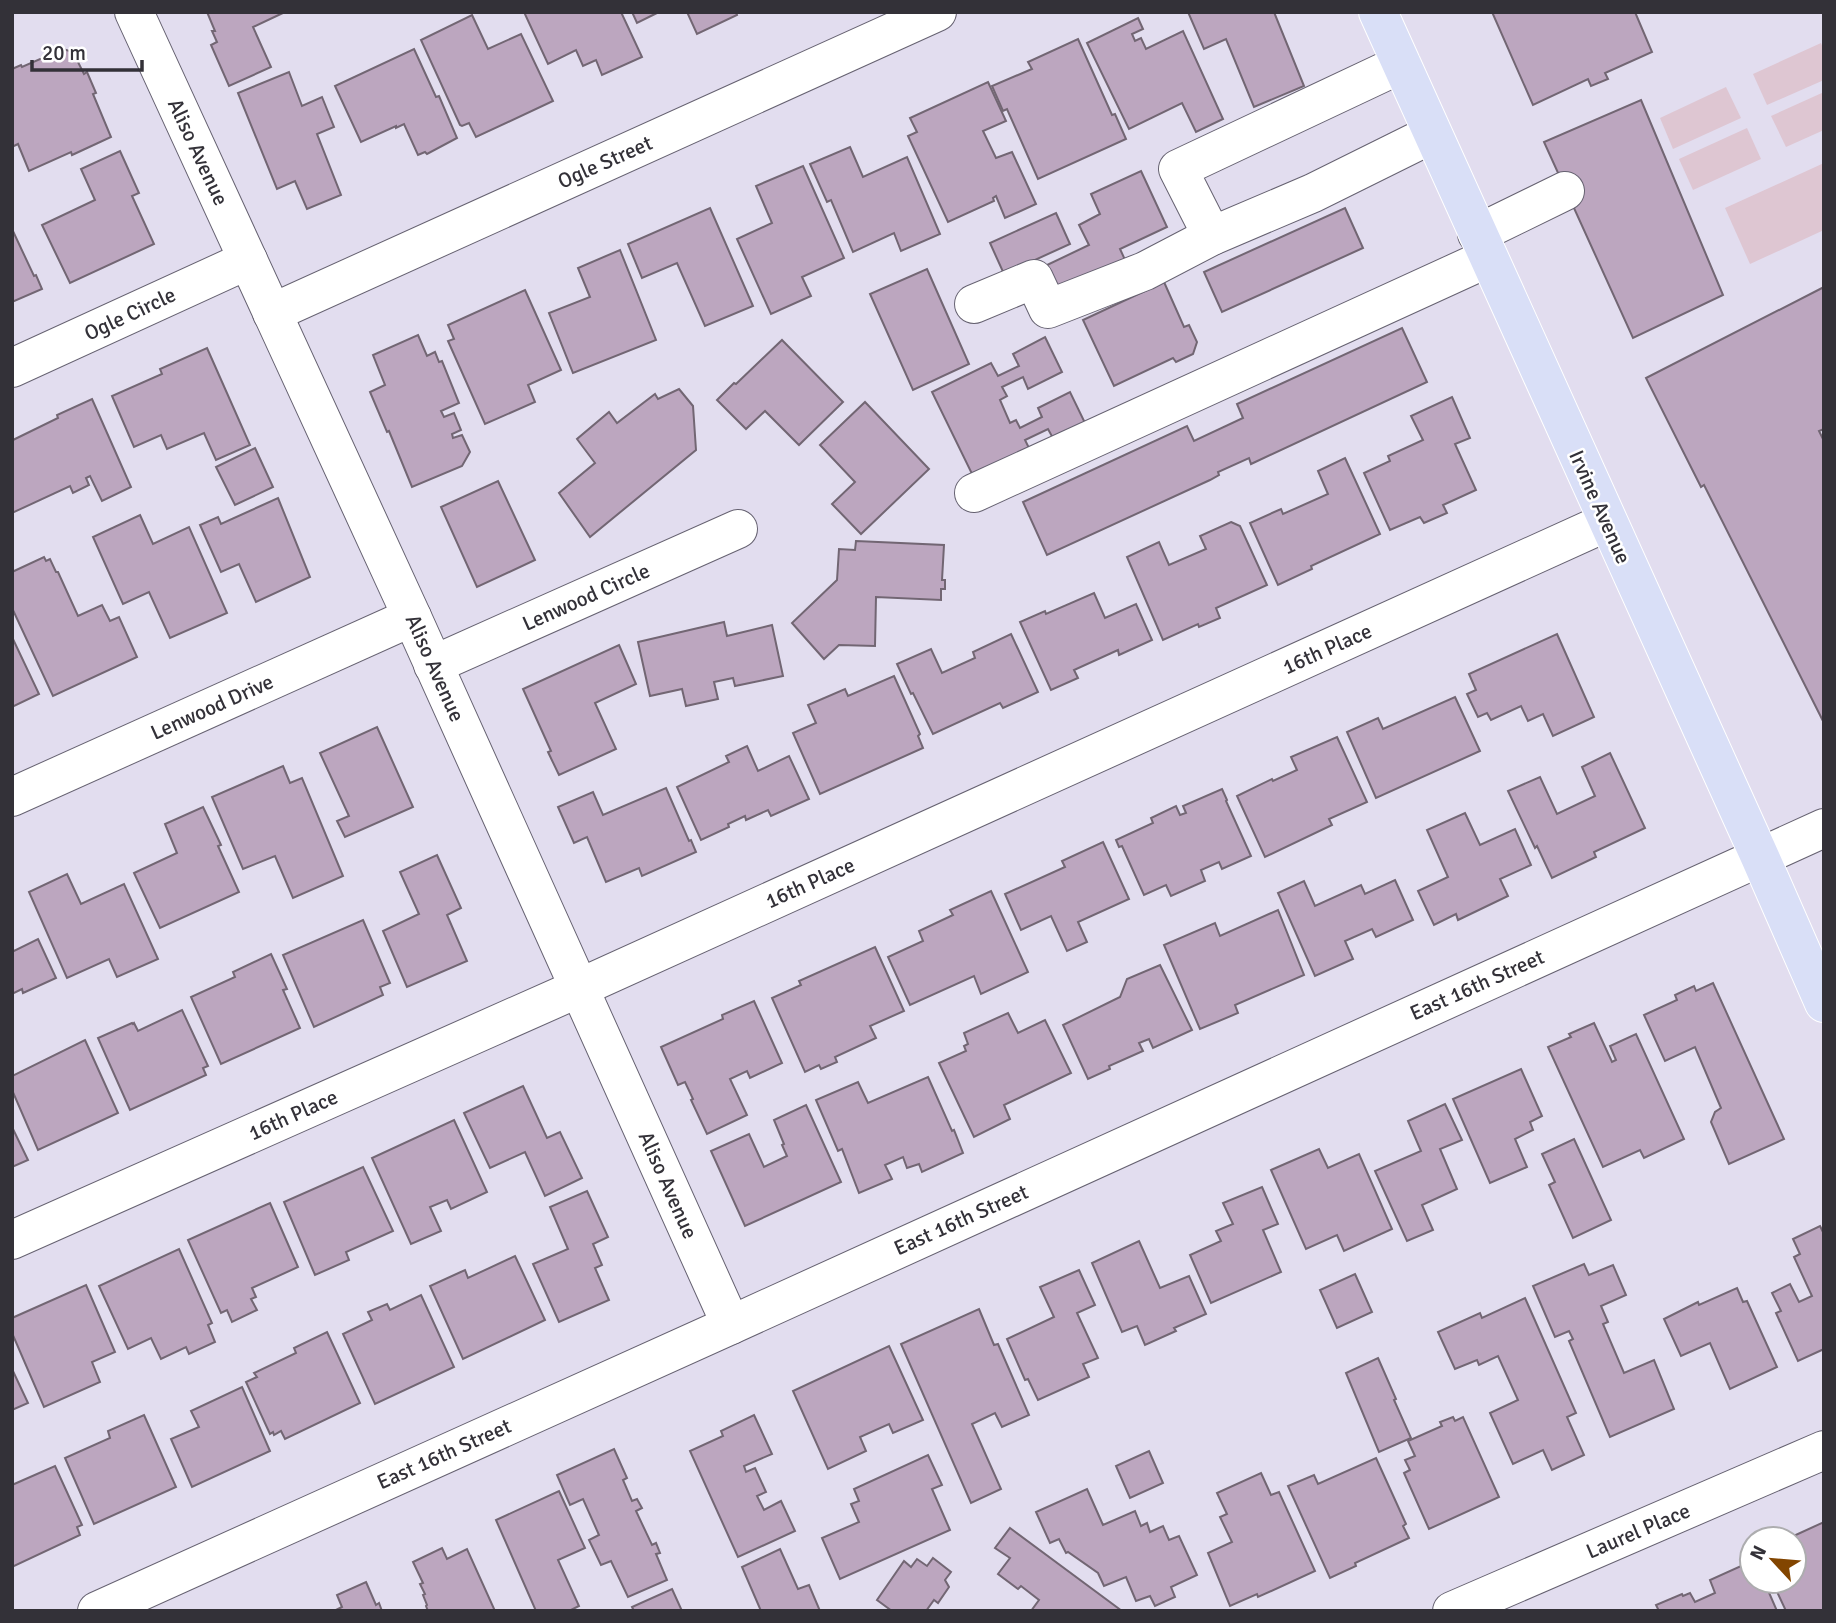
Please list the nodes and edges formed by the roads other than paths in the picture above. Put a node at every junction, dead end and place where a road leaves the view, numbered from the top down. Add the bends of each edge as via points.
1 (134, 12) edge
2 (937, 12) edge
3 (1378, 12) edge
4 (1401, 64) junction
5 (1433, 134) junction
6 (1565, 191) dead end
7 (1212, 236) junction
8 (1483, 246) junction
9 (248, 260) junction
10 (974, 304) dead end
11 (272, 313) junction
12 (12, 368) edge
13 (974, 493) dead end
14 (1607, 522) junction
15 (738, 529) dead end
16 (412, 617) junction
17 (433, 665) junction
18 (12, 797) edge
19 (1824, 828) edge
20 (1760, 857) junction
21 (579, 988) junction
22 (1824, 1003) edge
23 (12, 1240) edge
24 (731, 1325) junction
25 (1824, 1450) edge
26 (97, 1611) edge
27 (1452, 1611) edge

1 - 9 street, Aliso Avenue
2 - 11 street, Ogle Street
3 - 4 main road, Irvine Avenue
4 - 5 main road, Irvine Avenue
4 - 7 street via 1178,169
5 - 7 street
5 - 8 main road, Irvine Avenue
6 - 8 street
7 - 10 street via 1145,271 1048,309 1034,279
8 - 13 street
8 - 14 main road, Irvine Avenue
9 - 11 street, Aliso Avenue
9 - 12 street, Ogle Circle
11 - 16 street, Aliso Avenue
14 - 20 main road, Irvine Avenue
14 - 21 street, 16th Place
15 - 17 street, Lenwood Circle
16 - 17 street, Aliso Avenue
16 - 18 street, Lenwood Drive
17 - 21 street, Aliso Avenue
19 - 20 street, East 16th Street
20 - 22 main road, Irvine Avenue
20 - 24 street, East 16th Street
21 - 23 street, 16th Place
21 - 24 street, Aliso Avenue
24 - 26 street, East 16th Street
25 - 27 street, Laurel Place

